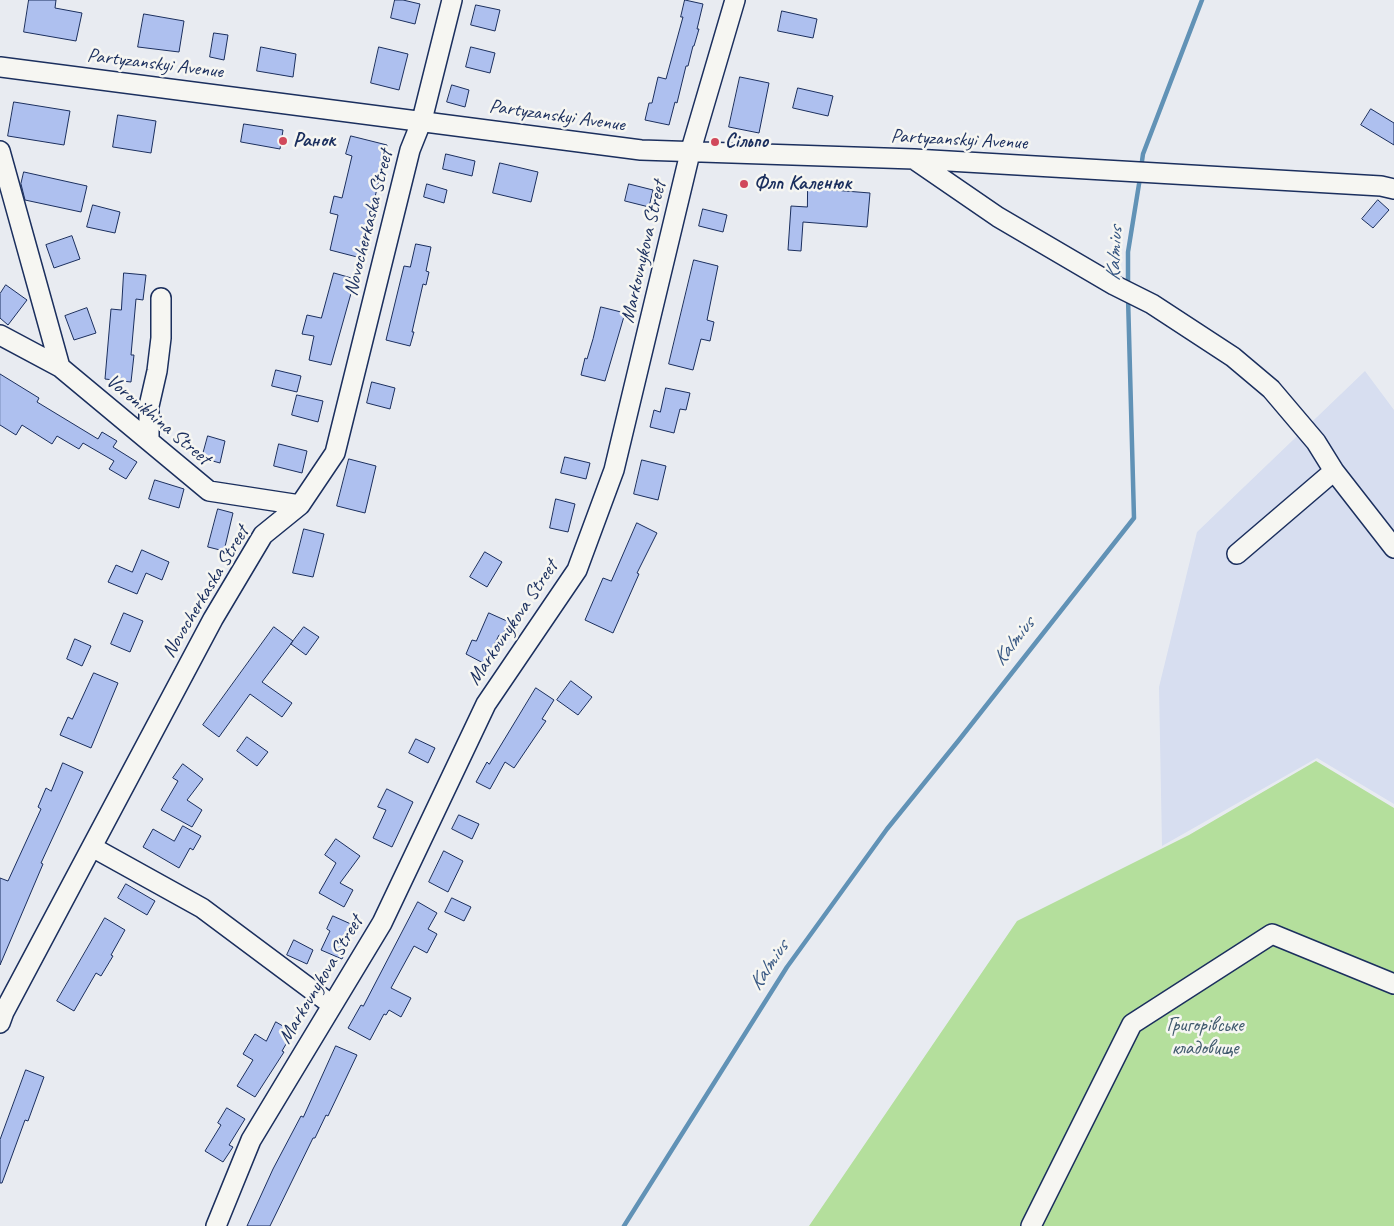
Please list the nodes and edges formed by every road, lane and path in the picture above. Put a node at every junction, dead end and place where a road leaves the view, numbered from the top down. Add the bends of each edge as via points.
1 (452, 0) edge
2 (735, 0) edge
3 (0, 67) edge
4 (422, 120) junction
5 (0, 151) edge
6 (690, 153) junction
7 (914, 160) junction
8 (1394, 189) edge
9 (161, 298) dead end
10 (0, 335) edge
11 (60, 368) junction
12 (149, 442) junction
13 (1334, 472) junction
14 (300, 504) junction
15 (1394, 548) edge
16 (1237, 554) dead end
17 (92, 847) junction
18 (1394, 984) edge
19 (332, 1006) junction
20 (0, 1023) edge
21 (216, 1226) edge
22 (1031, 1226) edge

1 - 4 street, Novocherkaska Street
2 - 6 street, Markovnykova Street
3 - 4 street, Partyzanskyi Avenue
4 - 6 street, Partyzanskyi Avenue via 641,150
4 - 14 street, Novocherkaska Street via 410,150 335,453
5 - 11 street
6 - 7 street, Partyzanskyi Avenue
6 - 19 street, Markovnykova Street via 614,470 577,570 486,704 382,922
7 - 8 street, Partyzanskyi Avenue
7 - 13 street via 998,217 1152,304 1233,357 1271,389 1316,442
9 - 12 street via 161,338 149,406
10 - 11 street, Voronikhina Street
11 - 12 street, Voronikhina Street
12 - 14 street, Voronikhina Street via 209,491
13 - 15 street
13 - 16 street
14 - 17 street, Novocherkaska Street via 263,535 213,619
17 - 19 street via 202,908
17 - 20 street, Novocherkaska Street
18 - 22 street via 1272,934 1132,1024
19 - 21 street, Markovnykova Street via 251,1140

